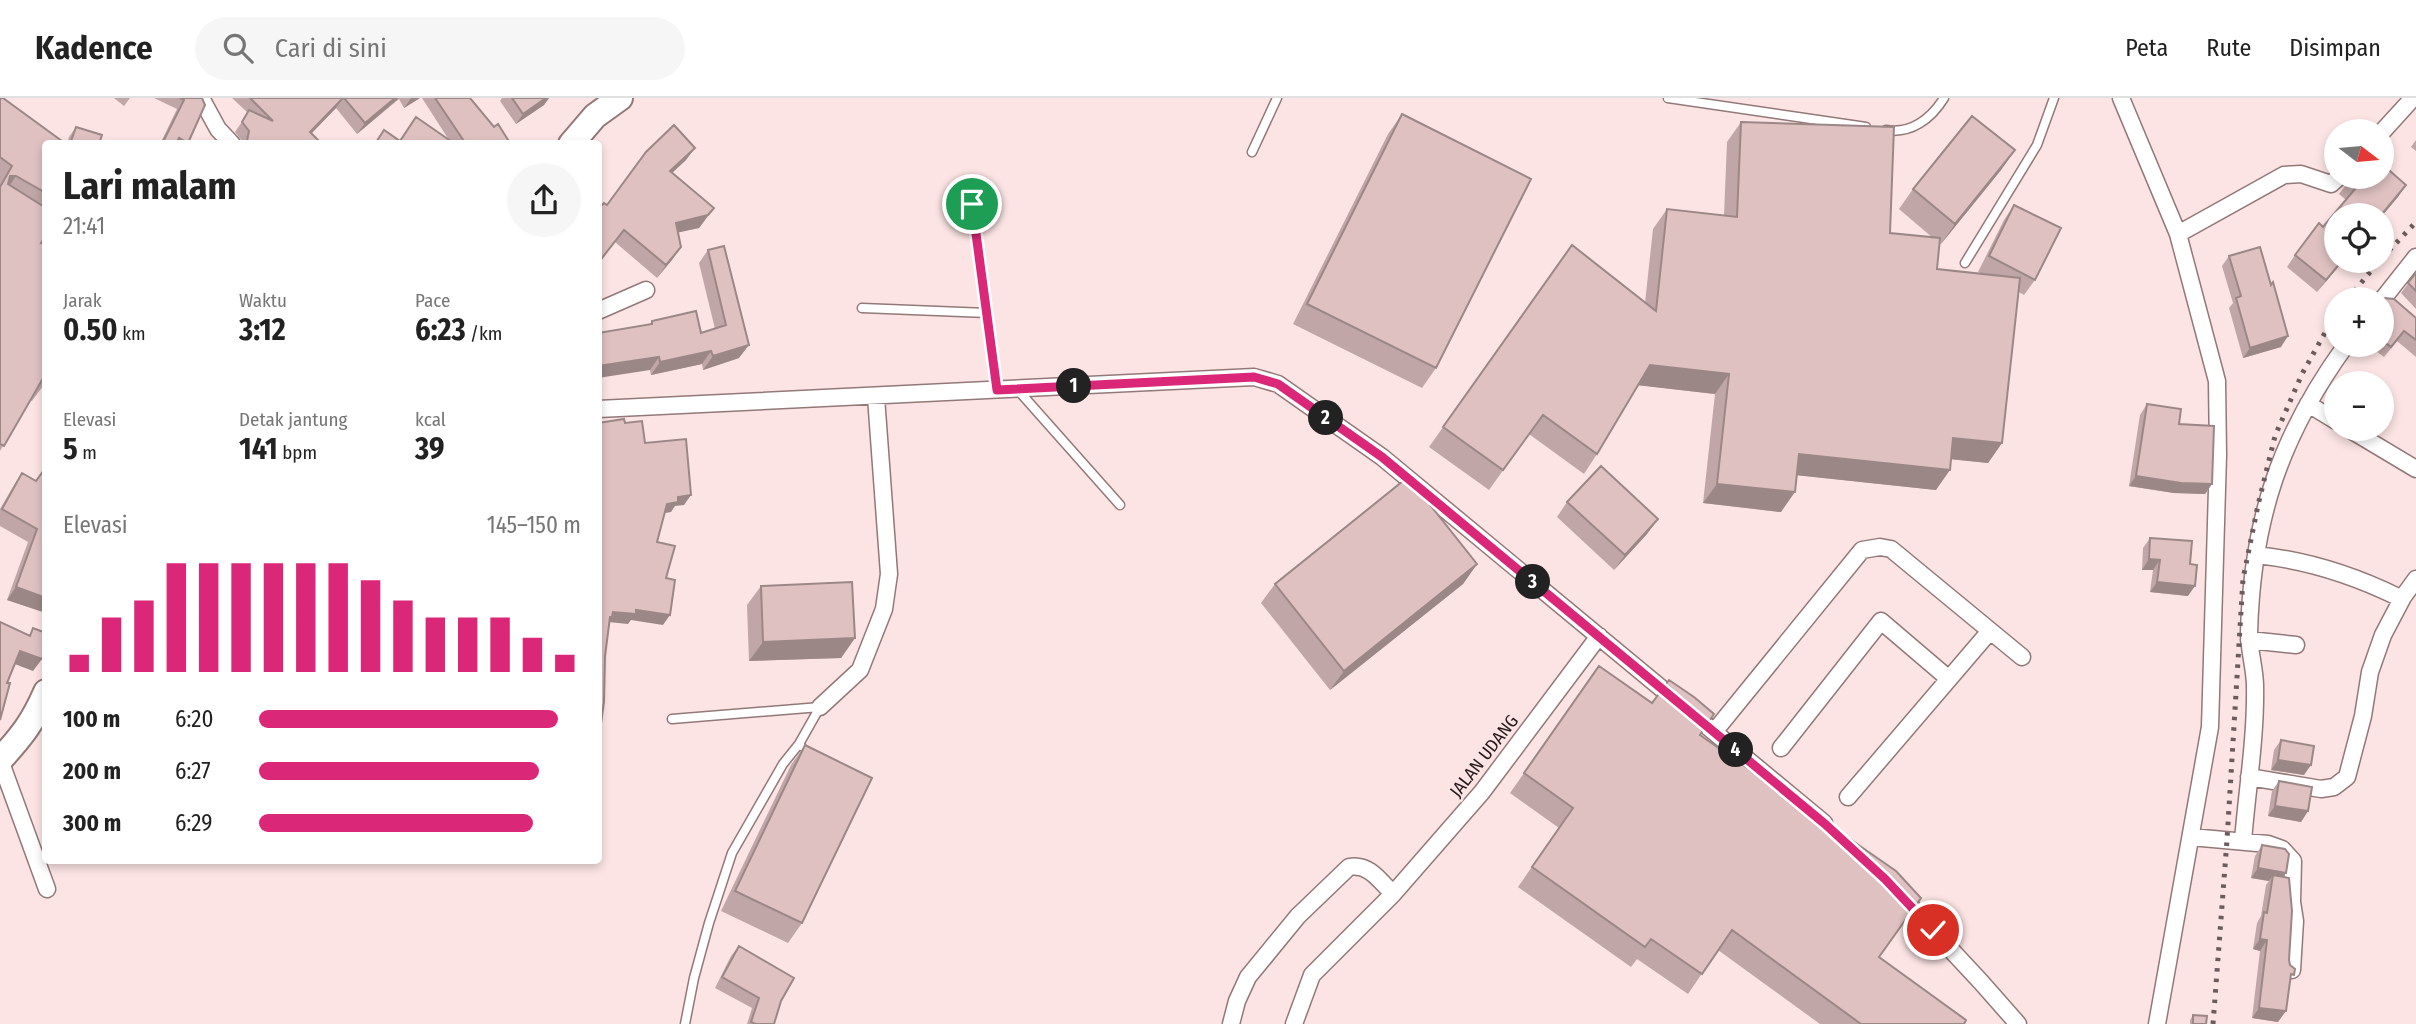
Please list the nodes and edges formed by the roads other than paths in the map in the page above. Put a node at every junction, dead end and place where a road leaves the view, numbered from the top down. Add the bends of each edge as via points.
1 (201, 98) edge
2 (620, 98) edge
3 (1277, 98) edge
4 (1668, 98) edge
5 (1944, 98) edge
6 (2054, 98) edge
7 (2121, 98) edge
8 (2413, 98) edge
9 (2393, 119) edge
10 (224, 140) edge
11 (574, 140) edge
12 (1252, 152) dead end
13 (2324, 182) edge
14 (972, 204) dead end
15 (2178, 234) junction
16 (2416, 257) edge
17 (1965, 263) dead end
18 (646, 290) dead end
19 (2394, 290) edge
20 (602, 309) edge
21 (862, 309) dead end
22 (987, 313) junction
23 (2337, 357) edge
24 (1017, 389) junction
25 (997, 390) junction
26 (876, 397) junction
27 (2308, 404) junction
28 (602, 409) edge
29 (2324, 414) edge
30 (2369, 441) edge
31 (2416, 469) edge
32 (1120, 505) dead end
33 (2256, 555) junction
34 (2416, 579) edge
35 (2403, 597) junction
36 (1990, 631) junction
37 (1599, 636) junction
38 (2249, 640) junction
39 (2296, 645) dead end
40 (2022, 657) dead end
41 (1949, 679) junction
42 (42, 700) edge
43 (820, 707) junction
44 (672, 719) dead end
45 (1714, 732) junction
46 (799, 744) junction
47 (1781, 747) dead end
48 (806, 753) edge
49 (0, 760) edge
50 (2249, 777) junction
51 (1848, 797) dead end
52 (1835, 833) edge
53 (2191, 836) junction
54 (2243, 841) junction
55 (1885, 879) edge
56 (47, 889) dead end
57 (1393, 894) junction
58 (2292, 970) edge
59 (687, 1023) edge
60 (1231, 1024) edge
61 (1294, 1024) edge
62 (2018, 1024) edge
63 (2157, 1024) edge

1 - 10 street
2 - 11 main road via 595,116
3 - 12 lane
4 - 5 lane via 1894,131 1919,125
6 - 17 lane via 2037,145
7 - 15 street
8 - 9 street
13 - 15 street via 2301,174 2284,175
14 - 22 lane
15 - 53 street via 2217,381 2210,727
16 - 19 street
18 - 20 street
21 - 22 lane
22 - 25 lane
23 - 27 street
24 - 25 street
24 - 32 lane
24 - 37 street via 1254,377 1278,384 1382,457
25 - 26 street
26 - 28 street
26 - 43 street via 889,574 884,609 860,670
27 - 29 street
27 - 33 street via 2283,451
30 - 31 street
33 - 35 street via 2327,568
33 - 38 street
34 - 35 street
35 - 50 street via 2383,635 2347,777 2334,787 2321,789
36 - 40 street
36 - 41 street
36 - 45 street via 1891,549 1862,550
37 - 45 street
37 - 57 street, JALAN UDANG via 1482,792
38 - 39 street
38 - 50 street via 2255,686
41 - 47 street via 1881,621
41 - 51 street
42 - 49 main road via 34,718
43 - 44 lane
43 - 46 lane
45 - 52 street
46 - 48 lane
46 - 59 lane via 732,853 694,978
49 - 56 street
50 - 54 street
53 - 54 street
53 - 63 street
54 - 58 street via 2282,849 2293,861
55 - 62 street
57 - 60 street via 1369,869 1349,867 1298,916 1248,977
57 - 61 street, JALAN UDANG via 1312,975

